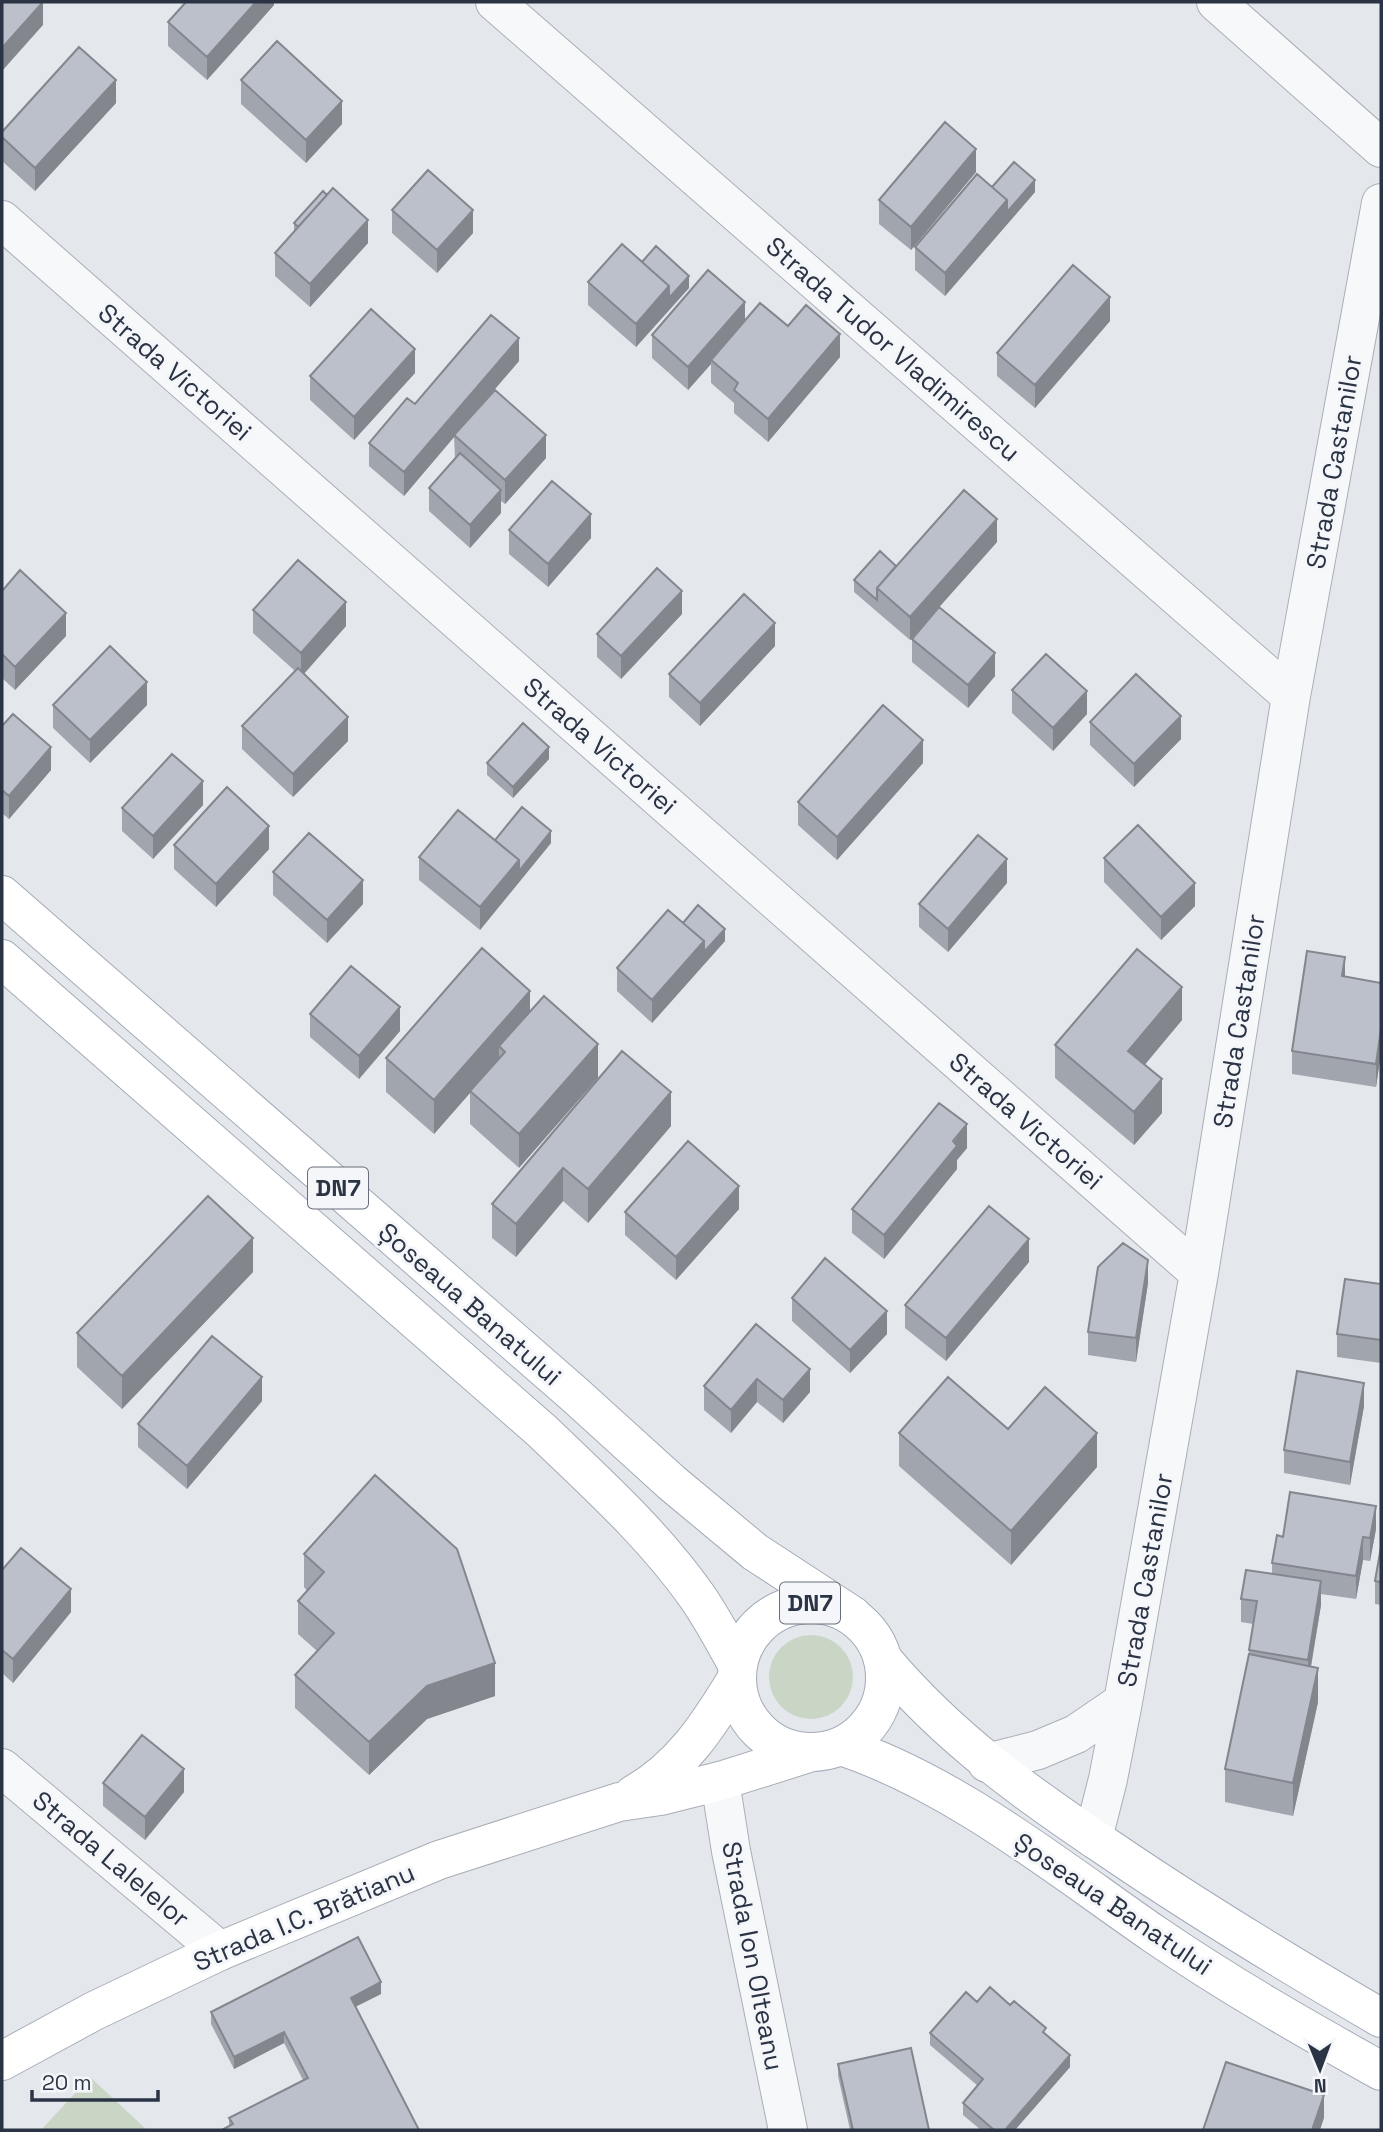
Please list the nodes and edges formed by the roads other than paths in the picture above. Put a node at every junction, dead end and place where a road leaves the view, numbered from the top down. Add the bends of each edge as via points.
1 (495, 2) edge
2 (1216, 2) edge
3 (1381, 148) edge
4 (1381, 203) edge
5 (2, 220) edge
6 (1374, 282) edge
7 (1291, 696) junction
8 (2, 895) edge
9 (2, 958) edge
10 (1199, 1273) junction
11 (853, 1616) junction
12 (884, 1661) junction
13 (736, 1672) junction
14 (1124, 1702) junction
15 (826, 1749) junction
16 (987, 1763) junction
17 (2, 1768) edge
18 (719, 1781) junction
19 (619, 1802) junction
20 (1093, 1838) junction
21 (220, 1951) junction
22 (1381, 2018) edge
23 (2, 2061) edge
24 (1381, 2071) edge
25 (788, 2130) edge

1 - 7 street, Strada Tudor Vladimirescu
2 - 3 street
4 - 6 street, Strada Castanilor
5 - 10 street, Strada Victoriei
6 - 7 street, Strada Castanilor
7 - 10 street, Strada Castanilor
8 - 11 main road, Șoseaua Banatului / DN7 via 672,1483 755,1552
9 - 13 main road, Șoseaua Banatului / DN7 via 616,1501 697,1596
10 - 14 street, Strada Castanilor
11 - 12 main road, DN7 via 868,1629
11 - 13 main road, DN7 via 831,1605 806,1602 782,1608 761,1621 746,1640
12 - 15 main road, DN7 via 885,1687 877,1711 862,1732
12 - 16 main road, Șoseaua Banatului / DN7 via 912,1694
13 - 15 main road, DN7 via 740,1703 751,1723 768,1739 789,1749
13 - 19 main road, Strada I.C. Brătianu via 709,1725 673,1767
14 - 16 street via 1076,1734
14 - 20 street, Strada Castanilor
15 - 18 main road, Strada I.C. Brătianu
15 - 24 main road, Șoseaua Banatului / DN7 via 879,1759 915,1776 1249,1995
16 - 20 main road, Șoseaua Banatului / DN7
17 - 21 street, Strada Lalelelor
18 - 19 main road, Strada I.C. Brătianu
18 - 25 street, Strada Ion Olteanu
19 - 21 main road, Strada I.C. Brătianu via 439,1860
20 - 22 main road, Șoseaua Banatului / DN7 via 1206,1913
21 - 23 main road, Strada I.C. Brătianu

